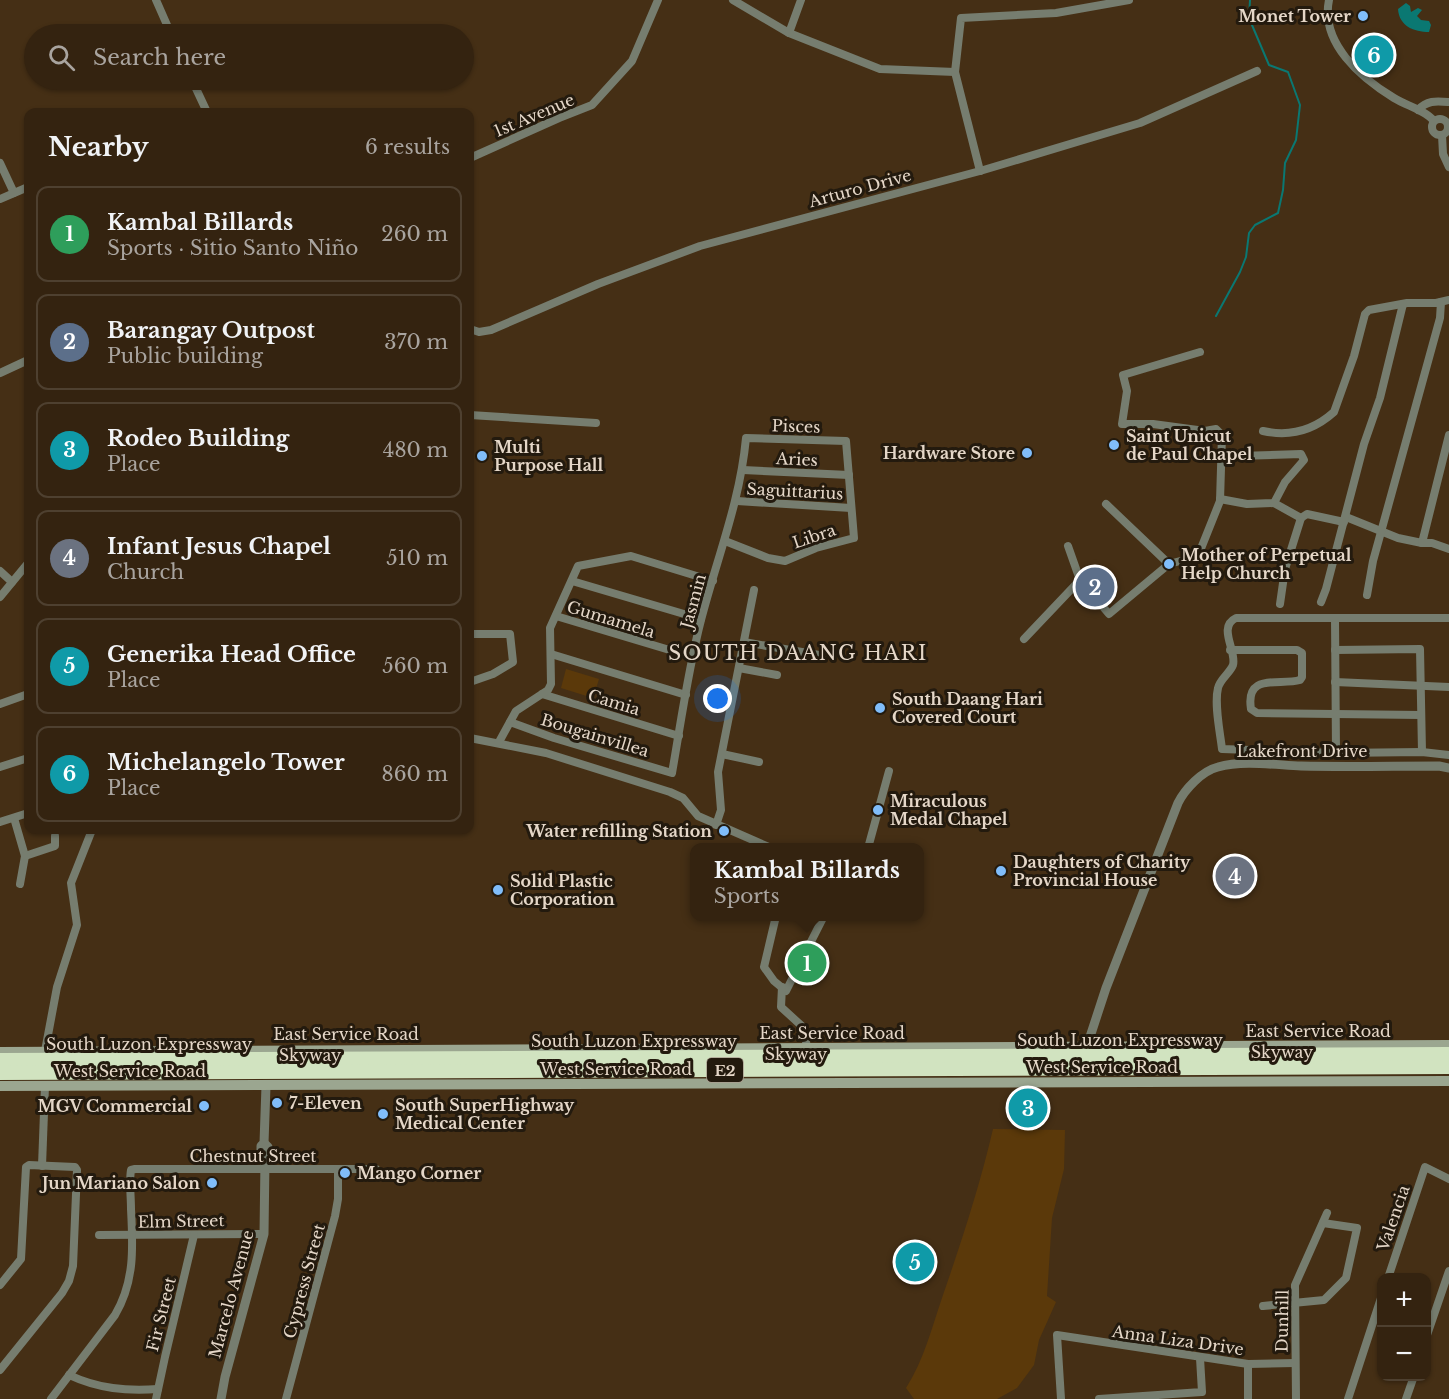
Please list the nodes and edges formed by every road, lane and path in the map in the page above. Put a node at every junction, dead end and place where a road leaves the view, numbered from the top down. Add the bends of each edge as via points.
1 (156, 0) edge
2 (658, 0) edge
3 (733, 0) edge
4 (801, 0) edge
5 (1129, 0) edge
6 (1329, 0) edge
7 (1119, 1) edge
8 (167, 24) edge
9 (789, 33) junction
10 (1257, 70) dead end
11 (955, 72) junction
12 (197, 90) edge
13 (1449, 102) edge
14 (205, 108) edge
15 (1418, 110) junction
16 (1434, 122) junction
17 (1448, 124) edge
18 (1442, 135) junction
19 (474, 156) edge
20 (0, 163) edge
21 (1449, 167) edge
22 (980, 171) junction
23 (24, 189) edge
24 (14, 193) junction
25 (0, 199) edge
26 (1445, 301) edge
27 (1403, 304) junction
28 (474, 330) edge
29 (1200, 352) dead end
30 (24, 362) edge
31 (0, 373) edge
32 (474, 415) edge
33 (596, 423) dead end
34 (1263, 431) dead end
35 (1449, 435) edge
36 (746, 438) joint
37 (846, 441) joint
38 (1222, 455) junction
39 (743, 470) junction
40 (849, 476) junction
41 (1220, 499) junction
42 (737, 501) junction
43 (1274, 503) junction
44 (1106, 504) dead end
45 (851, 508) junction
46 (1300, 518) junction
47 (1345, 520) junction
48 (1382, 531) junction
49 (725, 541) junction
50 (1422, 543) junction
51 (1068, 546) dead end
52 (1449, 549) edge
53 (1169, 564) junction
54 (24, 568) edge
55 (0, 571) edge
56 (1080, 580) junction
57 (572, 581) junction
58 (712, 581) junction
59 (12, 582) junction
60 (754, 590) dead end
61 (1367, 595) dead end
62 (0, 597) edge
63 (1321, 602) dead end
64 (1280, 604) dead end
65 (555, 616) junction
66 (1335, 618) junction
67 (1449, 618) edge
68 (701, 619) junction
69 (474, 634) edge
70 (1024, 639) dead end
71 (744, 642) junction
72 (1230, 650) junction
73 (1335, 650) junction
74 (550, 654) junction
75 (825, 656) dead end
76 (693, 657) junction
77 (739, 668) junction
78 (777, 675) dead end
79 (474, 681) edge
80 (1335, 682) junction
81 (1422, 686) junction
82 (1449, 687) edge
83 (542, 694) junction
84 (24, 695) edge
85 (686, 695) junction
86 (0, 704) edge
87 (1335, 714) junction
88 (1421, 715) junction
89 (510, 722) junction
90 (679, 736) junction
91 (474, 739) edge
92 (499, 742) junction
93 (1422, 752) junction
94 (722, 753) junction
95 (1336, 753) junction
96 (1449, 755) edge
97 (24, 759) edge
98 (759, 762) dead end
99 (0, 767) edge
100 (1449, 768) edge
101 (889, 771) dead end
102 (672, 773) joint
103 (24, 814) edge
104 (14, 818) junction
105 (0, 822) edge
106 (716, 825) junction
107 (90, 834) edge
108 (55, 836) dead end
109 (759, 843) edge
110 (869, 843) edge
111 (25, 856) junction
112 (20, 884) dead end
113 (775, 921) edge
114 (821, 921) edge
115 (782, 987) junction
116 (1449, 1045) edge
117 (1087, 1046) junction
118 (807, 1048) junction
119 (45, 1051) junction
120 (0, 1052) edge
121 (1449, 1056) edge
122 (0, 1060) edge
123 (0, 1065) edge
124 (1449, 1067) edge
125 (0, 1073) edge
126 (1449, 1073) edge
127 (0, 1079) edge
128 (1449, 1081) edge
129 (0, 1086) edge
130 (45, 1086) junction
131 (266, 1086) junction
132 (42, 1166) junction
133 (376, 1168) dead end
134 (338, 1169) junction
135 (265, 1170) junction
136 (1449, 1179) edge
137 (1327, 1213) dead end
138 (1323, 1223) junction
139 (264, 1234) junction
140 (99, 1235) dead end
141 (132, 1235) junction
142 (195, 1235) junction
143 (1449, 1271) edge
144 (1390, 1273) edge
145 (0, 1285) edge
146 (1295, 1303) junction
147 (1263, 1306) dead end
148 (1377, 1310) edge
149 (1430, 1327) edge
150 (1200, 1358) junction
151 (1248, 1364) junction
152 (1295, 1364) junction
153 (0, 1370) edge
154 (69, 1375) junction
155 (1413, 1381) edge
156 (158, 1389) junction
157 (51, 1399) edge
158 (156, 1399) edge
159 (221, 1399) edge
160 (286, 1399) edge
161 (1061, 1399) edge
162 (1099, 1399) edge
163 (1248, 1399) edge
164 (1296, 1399) edge
165 (1348, 1399) edge
166 (1406, 1399) edge

1 - 8 street
2 - 19 street, 1st Avenue via 633,61 592,105
3 - 9 street
4 - 9 street
5 - 7 street
6 - 15 street via 1328,24 1341,52 1382,90
7 - 11 street via 1056,13 962,18
9 - 11 street via 880,69
10 - 22 street, Arturo Drive via 1140,123
11 - 22 street
12 - 14 street
13 - 15 street via 1426,102
15 - 16 street
16 - 17 street via 1440,119
16 - 18 street via 1433,131
17 - 18 street
18 - 21 street via 1443,154
20 - 24 street
22 - 28 street, Arturo Drive via 700,246 491,330
23 - 24 street
24 - 25 street
26 - 27 street
26 - 48 street
27 - 34 street via 1365,314 1334,412 1300,432
27 - 47 street
29 - 38 street via 1123,375 1127,391 1122,424 1216,429 1222,435
30 - 31 street
32 - 33 street
35 - 50 street
36 - 37 street, Pisces
36 - 39 street, Jasmin
37 - 40 street, Libra
38 - 41 street
38 - 43 street via 1301,454 1304,460
39 - 40 street, Aries
39 - 42 street, Jasmin
40 - 45 street, Libra
41 - 43 street
41 - 53 street via 1198,556
42 - 45 street, Saguittarius
42 - 49 street, Jasmin
43 - 46 street
44 - 53 street
45 - 49 street, Libra via 854,538 785,561
46 - 47 street via 1307,514
46 - 64 street via 1285,569
47 - 48 street
47 - 63 street
48 - 50 street
48 - 61 street
49 - 58 street, Jasmin
50 - 52 street
51 - 56 street
53 - 56 street via 1109,614
54 - 59 street
55 - 59 street
56 - 70 street
57 - 58 street via 578,566 631,556
57 - 65 street
57 - 68 street
58 - 68 street, Jasmin
59 - 62 street
60 - 71 street
65 - 74 street via 550,628
65 - 76 street, Gumamela
66 - 67 street
66 - 72 street via 1236,618 1228,626
66 - 73 street
68 - 76 street, Jasmin
69 - 79 street via 510,634 513,662
71 - 75 street
71 - 77 street
72 - 87 street via 1302,653 1300,680 1261,682 1256,687 1250,701 1251,709 1257,713
72 - 95 street via 1232,666 1217,690 1222,749
73 - 80 street
73 - 81 street via 1420,649
74 - 83 street via 551,684
74 - 85 street
76 - 85 street, Jasmin
77 - 78 street
77 - 94 street
80 - 81 street
80 - 87 street
81 - 82 street
81 - 88 street
83 - 89 street via 519,708
83 - 90 street, Camia
84 - 86 street
85 - 90 street, Jasmin
87 - 88 street
87 - 95 street
88 - 93 street
89 - 92 street
89 - 102 street, Bougainvillea
90 - 102 street, Jasmin
91 - 92 street
92 - 106 street via 578,761 670,792 683,798 698,816
93 - 95 street
93 - 96 street
94 - 98 street
94 - 106 street via 718,782 721,810
97 - 99 street
100 - 117 street, Lakefront Drive via 1234,764 1205,773 1178,803
101 - 110 street
103 - 104 street
104 - 105 street
104 - 111 street
106 - 109 street
107 - 119 street via 71,883 77,925 57,987
108 - 111 street via 55,846
111 - 112 street
113 - 115 street via 764,966
114 - 115 street via 788,989
115 - 118 street via 781,1007 804,1028
116 - 117 main road, East Service Road
117 - 118 main road, East Service Road
118 - 119 main road, East Service Road
119 - 120 main road, East Service Road
121 - 122 highway, South Luzon Expressway / E2
121 - 123 highway, Skyway / E2
124 - 125 highway, Skyway / E2
126 - 127 highway, South Luzon Expressway / E2
128 - 131 main road, West Service Road
129 - 130 main road, West Service Road
130 - 131 main road, West Service Road
130 - 132 street
131 - 135 street, Marcelo Avenue via 261,1146
132 - 145 street via 29,1165 26,1169 21,1259
132 - 153 street via 77,1168 73,1266 62,1293
133 - 134 street, Chestnut Street
134 - 135 street, Chestnut Street
134 - 160 street, Cypress Street via 335,1216
135 - 139 street, Marcelo Avenue
135 - 141 street, Chestnut Street via 130,1170
136 - 144 street, Valencia via 1425,1167
137 - 138 street, Dunhill
138 - 146 street, Dunhill via 1295,1285
138 - 146 street via 1358,1228 1348,1274 1324,1300
139 - 142 street, Elm Street
139 - 159 street, Marcelo Avenue
140 - 141 street, Elm Street
141 - 142 street, Elm Street
141 - 154 street via 130,1281 123,1302
142 - 156 street, Fir Street
143 - 149 street
146 - 147 street
146 - 152 street, Dunhill
148 - 165 street
150 - 151 street, Anna Liza Drive
150 - 161 street, Anna Liza Drive via 1057,1335
150 - 162 street via 1202,1392
151 - 152 street, Anna Liza Drive
151 - 163 street
152 - 164 street, Dunhill
154 - 156 street via 106,1388
154 - 157 street
155 - 166 street
156 - 158 street, Fir Street

